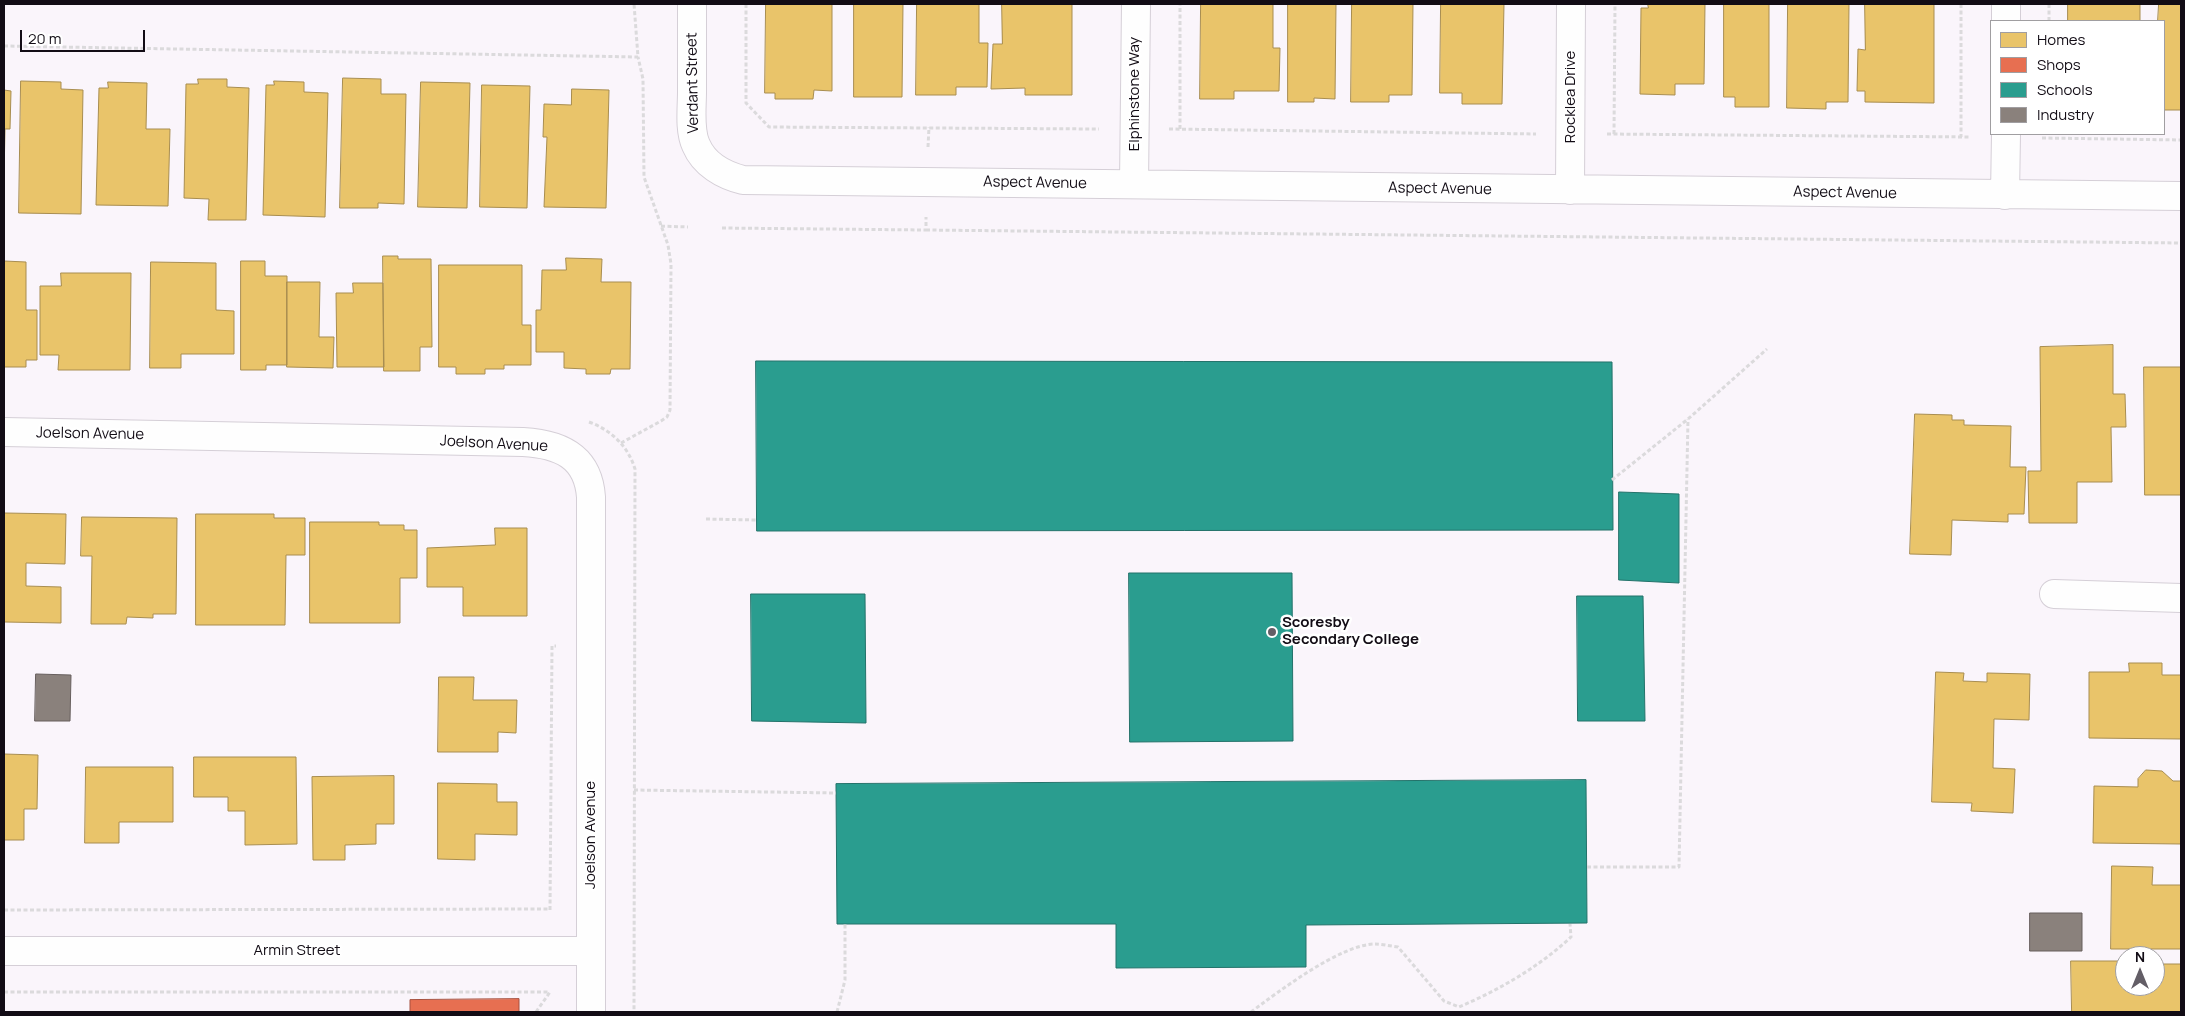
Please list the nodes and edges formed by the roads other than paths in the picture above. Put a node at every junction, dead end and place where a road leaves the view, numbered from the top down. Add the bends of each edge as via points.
1 (692, 4) edge
2 (1136, 4) edge
3 (1571, 4) edge
4 (2006, 4) edge
5 (2006, 20) edge
6 (2006, 136) edge
7 (705, 159) joint
8 (1134, 184) junction
9 (1570, 190) junction
10 (2005, 195) junction
11 (2181, 196) edge
12 (4, 432) edge
13 (2054, 594) dead end
14 (2181, 598) edge
15 (4, 951) edge
16 (591, 951) junction
17 (591, 1012) edge

1 - 7 street, Verdant Street via 692,122 695,144
2 - 8 street, Elphinstone Way
3 - 9 street, Rocklea Drive
4 - 5 street
6 - 10 street
7 - 8 street, Aspect Avenue via 724,174 755,181
8 - 9 street, Aspect Avenue
9 - 10 street, Aspect Avenue
10 - 11 street, Aspect Avenue
12 - 16 street, Joelson Avenue via 524,442 553,446 574,457 586,476 591,497
13 - 14 street
15 - 16 street, Armin Street
16 - 17 street, Joelson Avenue

